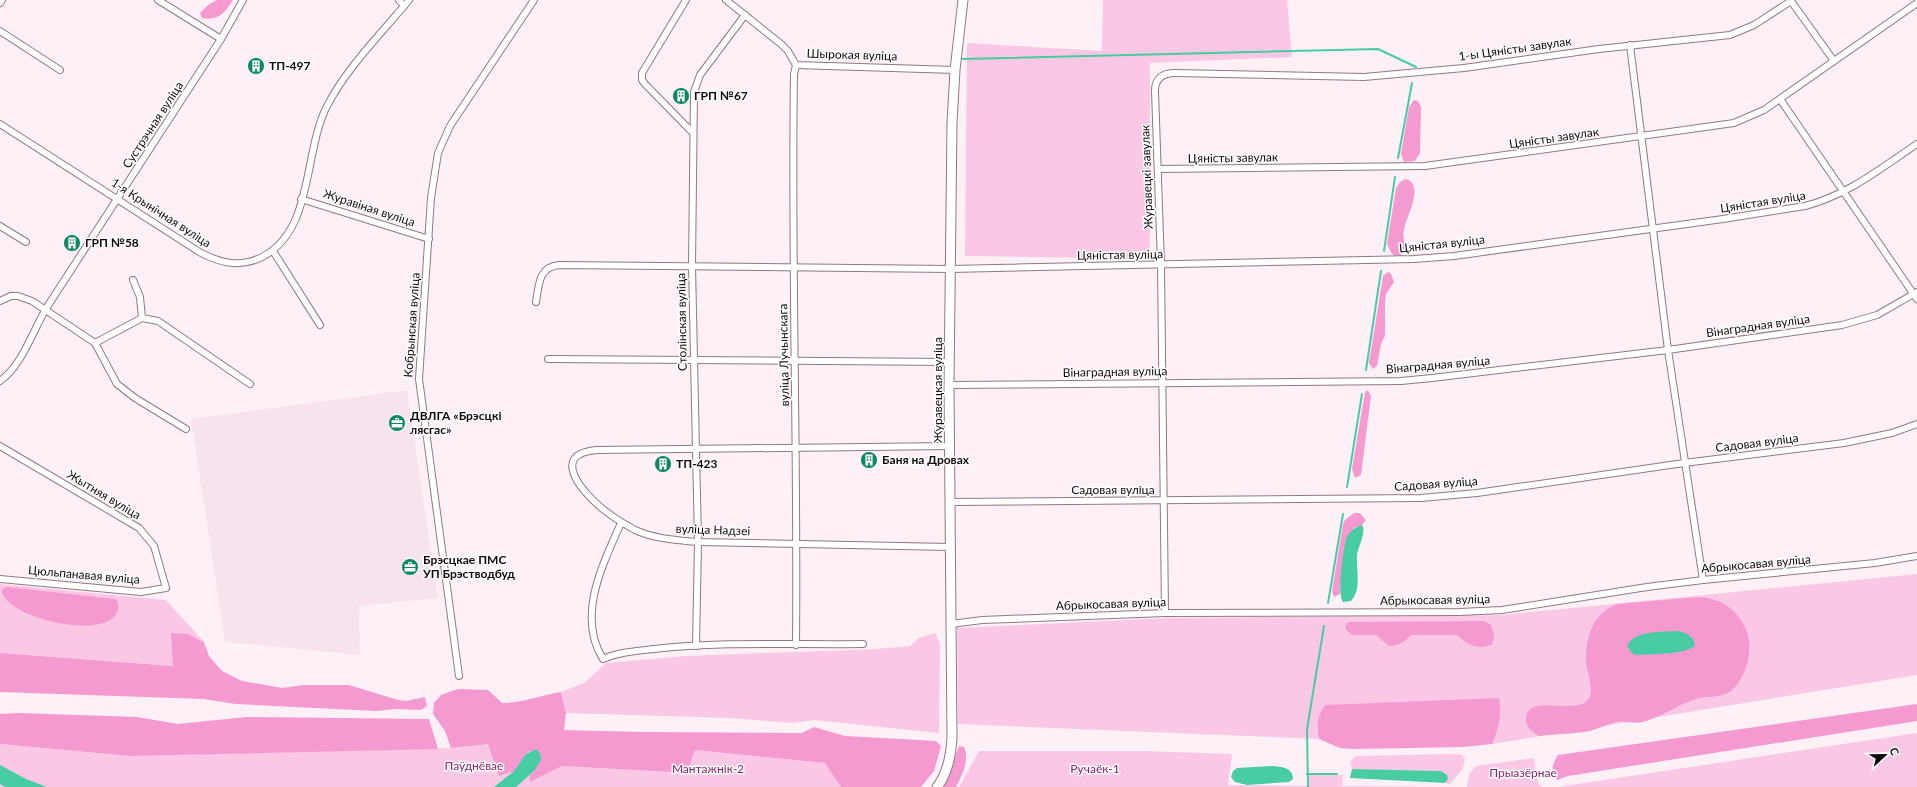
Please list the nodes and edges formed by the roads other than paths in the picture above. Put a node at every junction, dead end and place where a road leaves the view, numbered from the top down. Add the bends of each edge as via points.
1 (2, 0) edge
2 (158, 0) edge
3 (243, 0) edge
4 (399, 0) edge
5 (409, 0) edge
6 (534, 0) edge
7 (686, 0) edge
8 (726, 0) edge
9 (963, 0) edge
10 (967, 0) edge
11 (0, 3) edge
12 (1917, 3) edge
13 (404, 6) junction
14 (745, 15) junction
15 (961, 15) junction
16 (0, 31) edge
17 (221, 39) junction
18 (1630, 45) junction
19 (1834, 61) junction
20 (796, 65) junction
21 (60, 70) dead end
22 (955, 70) junction
23 (1160, 77) joint
24 (1780, 99) junction
25 (0, 124) edge
26 (693, 133) junction
27 (1642, 137) junction
28 (1917, 144) edge
29 (1158, 169) junction
30 (1844, 192) junction
31 (118, 199) junction
32 (301, 199) junction
33 (0, 226) edge
34 (1652, 229) junction
35 (429, 239) junction
36 (26, 242) dead end
37 (273, 251) junction
38 (1161, 265) junction
39 (692, 266) junction
40 (794, 268) junction
41 (950, 269) junction
42 (133, 280) dead end
43 (1916, 295) edge
44 (0, 301) edge
45 (536, 302) dead end
46 (46, 310) junction
47 (142, 318) junction
48 (320, 325) dead end
49 (95, 343) junction
50 (1668, 350) junction
51 (548, 360) dead end
52 (694, 360) junction
53 (796, 361) junction
54 (950, 362) junction
55 (0, 380) edge
56 (1163, 382) junction
57 (250, 384) dead end
58 (949, 385) junction
59 (1917, 424) edge
60 (186, 429) dead end
61 (0, 446) edge
62 (950, 446) junction
63 (695, 448) junction
64 (796, 448) junction
65 (1684, 463) junction
66 (1165, 501) junction
67 (950, 502) junction
68 (621, 523) junction
69 (698, 542) junction
70 (797, 544) junction
71 (950, 547) junction
72 (1917, 556) edge
73 (0, 579) edge
74 (1703, 580) junction
75 (166, 588) joint
76 (1165, 613) junction
77 (951, 624) junction
78 (863, 644) dead end
79 (796, 645) junction
80 (696, 646) junction
81 (459, 676) dead end
82 (938, 787) edge

1 - 11 street
2 - 17 street
3 - 17 street, Сустрэчная вуліца
4 - 13 street
5 - 13 street, 1-я Крынічная вуліца
6 - 35 street, Кобрынская вуліца via 445,136 438,153 431,198
7 - 26 street via 642,77 645,84
8 - 14 street, Шырокая вуліца
9 - 15 street, Журавецкая вуліца
10 - 15 street, Журавецкая вуліца
12 - 19 street, Цяністы завулак
13 - 32 street, 1-я Крынічная вуліца via 365,50 328,105 315,138
14 - 20 street, Шырокая вуліца via 782,44
14 - 26 street, Столінская вуліца via 697,80 694,92
15 - 22 street, Журавецкая вуліца
16 - 21 street
17 - 31 street, Сустрэчная вуліца
18 - 19 street, 1-ы Цяністы завулак via 1735,34 1791,1
18 - 23 street, 1-ы Цяністы завулак via 1464,68 1383,76 1171,73
18 - 27 street
19 - 24 street, Цяністы завулак
20 - 22 street, Шырокая вуліца
20 - 40 street, вуліца Лучынскага via 793,137
22 - 41 street, Журавецкая вуліца
23 - 29 street, Журавецкі завулак via 1155,91
24 - 27 street, Цяністы завулак via 1757,114 1734,123
24 - 30 street
25 - 31 street, 1-я Крынічная вуліца
26 - 39 street, Столінская вуліца
27 - 29 street, Цяністы завулак via 1425,166
27 - 34 street
28 - 30 street, Цяністая вуліца
29 - 38 street, Журавецкі завулак
30 - 34 street, Цяністая вуліца via 1825,201 1796,208
30 - 43 street
31 - 37 street, 1-я Крынічная вуліца via 196,250 218,261 243,264
31 - 46 street, Сустрэчная вуліца
32 - 35 street, Журавіная вуліца
32 - 37 street, 1-я Крынічная вуліца via 292,228 284,241
33 - 36 street
34 - 38 street, Цяністая вуліца via 1427,258
34 - 50 street
35 - 81 street, Кобрынская вуліца via 419,379
37 - 48 street
38 - 41 street, Цяністая вуліца
38 - 56 street, Журавецкі завулак
39 - 40 street, Цяністая вуліца
39 - 45 street, Цяністая вуліца via 555,265 547,268 542,274
39 - 52 street, Столінская вуліца
40 - 41 street, Цяністая вуліца
40 - 53 street, вуліца Лучынскага
41 - 54 street, Журавецкая вуліца
42 - 47 street via 140,297
43 - 50 street, Вінаградная вуліца via 1877,315 1854,322
44 - 46 street via 18,296
46 - 49 street
46 - 55 street, Сустрэчная вуліца via 16,363 8,375
47 - 49 street
47 - 57 street via 158,322
49 - 60 street via 117,384
50 - 56 street, Вінаградная вуліца via 1416,380
50 - 65 street
51 - 52 street
52 - 53 street
52 - 63 street, Столінская вуліца
53 - 54 street
53 - 64 street, вуліца Лучынскага
54 - 58 street, Журавецкая вуліца
56 - 58 street, Вінаградная вуліца
56 - 66 street, Журавецкі завулак
58 - 62 street, Журавецкая вуліца
59 - 65 street, Садовая вуліца via 1860,441
61 - 75 street, Жытняя вуліца via 139,528 154,546
62 - 64 street, вуліца Надзеі
62 - 67 street, Журавецкая вуліца
63 - 64 street, вуліца Надзеі
63 - 68 street, вуліца Надзеі via 590,450 575,457 572,468 576,479 599,505
63 - 69 street, Столінская вуліца
64 - 70 street, вуліца Лучынскага
65 - 66 street, Садовая вуліца via 1476,493 1420,498
65 - 74 street
66 - 67 street, Садовая вуліца
66 - 76 street, Журавецкі завулак
67 - 71 street, Журавецкая вуліца
68 - 69 street, вуліца Надзеі via 657,537
68 - 80 street via 601,568 594,594 592,634 603,659 646,650
69 - 70 street, вуліца Надзеі
69 - 80 street, Столінская вуліца
70 - 71 street, вуліца Надзеі
70 - 79 street, вуліца Лучынскага
71 - 77 street, Журавецкая вуліца
72 - 74 street, Абрыкосавая вуліца via 1875,563
73 - 75 street, Цюльпанавая вуліца via 141,592
74 - 76 street, Абрыкосавая вуліца via 1476,612
76 - 77 street, Абрыкосавая вуліца via 982,620
77 - 82 street, Журавецкая вуліца via 951,754
78 - 79 street
79 - 80 street

